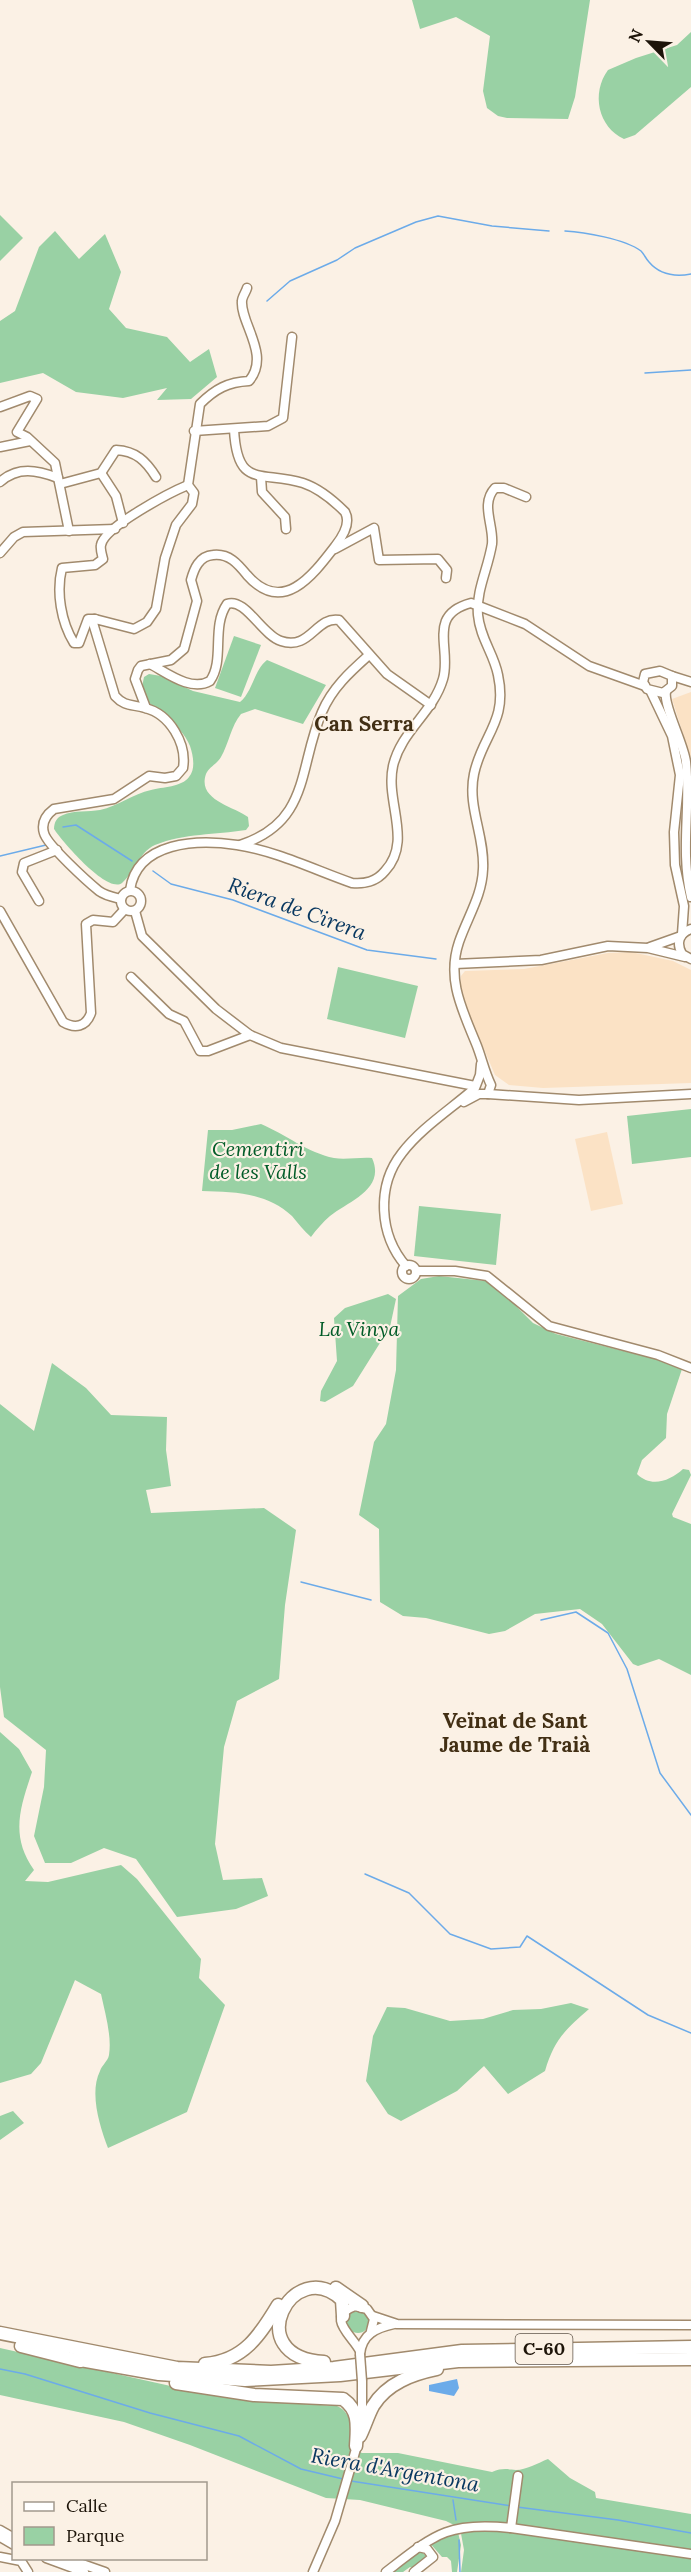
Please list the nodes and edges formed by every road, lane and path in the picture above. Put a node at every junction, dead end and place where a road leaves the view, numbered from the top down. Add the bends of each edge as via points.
1 (247, 288) dead end
2 (292, 337) dead end
3 (0, 407) edge
4 (234, 429) junction
5 (195, 431) junction
6 (30, 441) junction
7 (0, 447) edge
8 (101, 473) junction
9 (156, 477) dead end
10 (261, 477) junction
11 (59, 481) junction
12 (0, 482) edge
13 (188, 485) junction
14 (526, 497) dead end
15 (119, 526) junction
16 (286, 529) dead end
17 (69, 531) junction
18 (332, 551) junction
19 (0, 553) edge
20 (446, 578) dead end
21 (478, 605) junction
22 (95, 619) junction
23 (369, 656) junction
24 (150, 664) junction
25 (645, 674) junction
26 (672, 676) junction
27 (623, 677) junction
28 (691, 682) edge
29 (648, 689) junction
30 (669, 689) junction
31 (431, 705) junction
32 (146, 708) junction
33 (239, 845) junction
34 (57, 850) junction
35 (130, 890) junction
36 (691, 897) edge
37 (121, 899) junction
38 (39, 901) dead end
39 (125, 909) junction
40 (135, 911) junction
41 (0, 912) edge
42 (691, 929) edge
43 (681, 935) junction
44 (648, 948) junction
45 (689, 959) edge
46 (455, 964) junction
47 (131, 977) dead end
48 (250, 1035) junction
49 (427, 1077) junction
50 (482, 1087) junction
51 (691, 1089) edge
52 (691, 1094) edge
53 (448, 1111) junction
54 (691, 1368) edge
55 (362, 2306) junction
56 (343, 2316) junction
57 (373, 2316) junction
58 (397, 2324) junction
59 (691, 2325) edge
60 (0, 2333) edge
61 (369, 2334) junction
62 (350, 2337) junction
63 (0, 2341) edge
64 (691, 2347) edge
65 (360, 2352) junction
66 (397, 2358) junction
67 (691, 2358) edge
68 (75, 2359) junction
69 (479, 2360) junction
70 (177, 2367) junction
71 (357, 2445) junction
72 (518, 2479) dead end
73 (512, 2525) junction
74 (418, 2547) junction
75 (691, 2554) edge
76 (49, 2560) edge
77 (68, 2560) edge
78 (314, 2570) edge
79 (84, 2572) edge
80 (105, 2572) edge
81 (386, 2572) edge
82 (414, 2572) edge

1 - 5 street via 242,301 256,353 252,377 220,387 204,400
2 - 4 street via 283,418 268,426
3 - 6 street via 30,396 37,399 17,432
4 - 5 street
4 - 10 street via 239,463
5 - 13 street
6 - 7 street
6 - 11 street via 55,463
8 - 9 street via 116,450 126,450 141,457
8 - 11 street
8 - 15 street via 116,496
10 - 16 street via 262,492 285,517
10 - 18 street via 306,484 345,512 346,528
11 - 12 street via 40,471 23,470
11 - 17 street
13 - 15 street via 146,505
13 - 22 street via 194,493 192,504 176,525 152,615 134,629
14 - 21 street via 504,488 495,488 490,493 492,543
15 - 17 street
15 - 22 street via 101,545 103,559 94,565 62,568 61,608 74,643 79,643 88,619
17 - 19 street via 23,532
18 - 20 street via 374,528 379,560 438,559 447,570
18 - 24 street via 305,582 285,591 261,587 235,561 224,556 204,558 195,567 191,580 197,601 187,644 171,660
21 - 27 street via 525,624 589,666
21 - 31 street via 459,607 444,626 445,668
21 - 46 street via 480,628 499,676 501,702 473,780 473,811 483,851 482,878
22 - 32 street via 96,639 115,696 122,704
23 - 24 street via 339,620 327,622 305,640 286,643 269,636 241,605 233,602 227,604 220,618 215,670 210,681 189,684
23 - 31 street via 393,679
23 - 33 street via 342,680 326,704 300,792 291,809 270,830
24 - 32 street via 141,666 135,679
25 - 26 street via 660,671
25 - 27 street
25 - 29 street
26 - 28 street
26 - 30 street
27 - 29 street
28 - 30 street
29 - 30 street
29 - 43 street via 672,736 680,775 674,832 675,865 684,906
30 - 36 street via 666,704 680,735 689,778 685,853
31 - 33 street via 409,729 395,758 391,789 399,842 392,861 379,877 367,883 352,883
32 - 34 street via 170,724 179,738 185,759 183,768 174,776 149,776 114,799 54,809 47,814 44,835
33 - 35 street via 190,844 157,852 139,867
34 - 37 street via 99,891
34 - 38 street via 24,863 22,873
35 - 37 street
35 - 40 street via 142,899
37 - 39 street
39 - 40 street
39 - 41 street via 113,922 93,920 86,924 91,1013 81,1026 63,1022
40 - 48 street via 142,936 216,1009
42 - 43 street
43 - 44 street
43 - 45 street via 679,949
44 - 45 street
44 - 46 street via 608,946 532,961
46 - 50 street via 458,1000 481,1057
47 - 48 street via 169,1014 188,1026 200,1052
48 - 49 street via 281,1048
49 - 50 street
49 - 53 street via 459,1092
50 - 51 street via 565,1095
50 - 52 street via 566,1100
50 - 53 street
53 - 54 street via 401,1154 385,1192 386,1228 406,1266 402,1272 405,1278 413,1278 416,1271 487,1276 549,1326 658,1355
55 - 56 street via 351,2308
55 - 57 street
55 - 70 highway via 336,2288 316,2283 303,2286 279,2304 262,2332 243,2352 214,2364
56 - 62 street via 343,2329
56 - 66 highway via 342,2300 336,2294 315,2288 303,2290 284,2305 279,2317 280,2337 292,2353 312,2361
57 - 58 street
57 - 61 street
58 - 59 street
58 - 61 street
60 - 70 highway, C-60
61 - 62 street via 358,2339
61 - 65 street
62 - 65 street
63 - 68 highway, C-60
64 - 66 highway, C-60 via 488,2349
65 - 71 street, bridge
66 - 70 highway, C-60 via 271,2372
67 - 69 highway, C-60
68 - 69 highway, C-60 via 159,2374 230,2380 304,2378
68 - 71 highway via 108,2370 239,2394 339,2398 351,2405 356,2415
69 - 71 highway via 414,2375 391,2386 374,2404
71 - 78 street via 341,2501
72 - 73 street
73 - 74 street via 462,2526
73 - 75 street
74 - 81 street
74 - 82 street via 427,2549 433,2557
76 - 79 street
77 - 80 street

